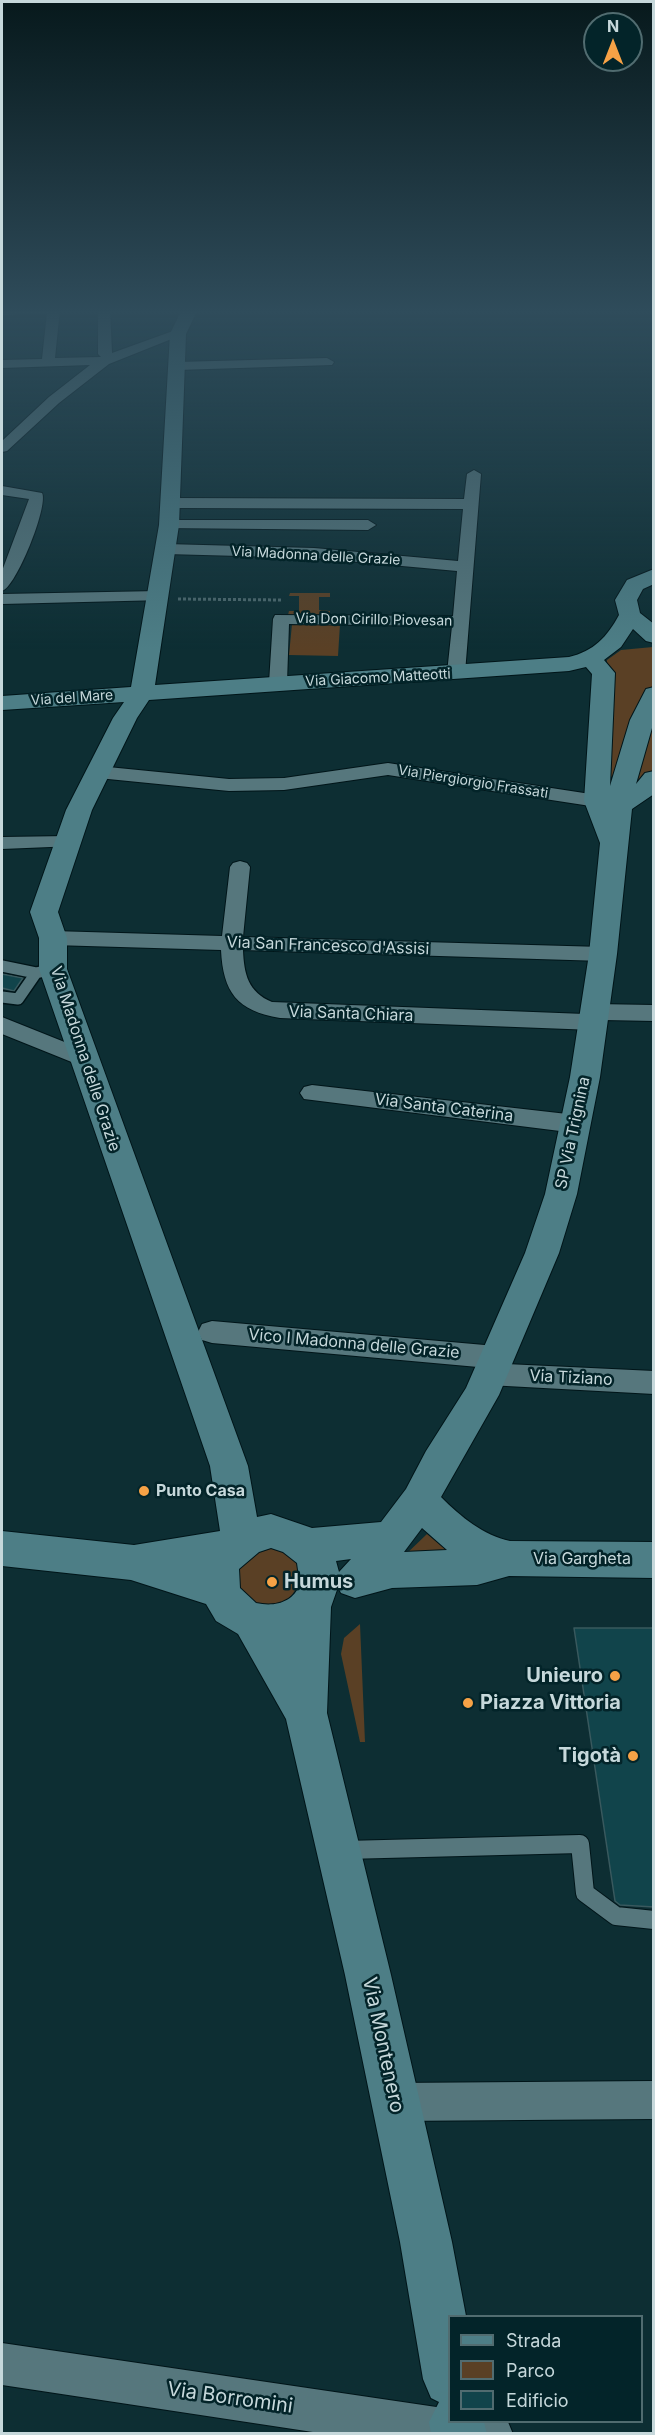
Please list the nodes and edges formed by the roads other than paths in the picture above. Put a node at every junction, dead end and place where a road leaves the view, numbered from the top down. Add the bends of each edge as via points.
1 (29, 423) edge
2 (175, 423) edge
3 (2, 448) edge
4 (474, 474) dead end
5 (2, 491) edge
6 (171, 503) junction
7 (470, 504) junction
8 (170, 525) junction
9 (368, 525) dead end
10 (166, 549) junction
11 (465, 567) junction
12 (654, 575) edge
13 (2, 586) edge
14 (159, 597) junction
15 (2, 599) edge
16 (630, 615) junction
17 (460, 621) junction
18 (654, 636) edge
19 (654, 644) edge
20 (600, 653) junction
21 (456, 673) junction
22 (278, 683) junction
23 (142, 693) junction
24 (654, 694) edge
25 (2, 703) edge
26 (98, 772) junction
27 (654, 778) edge
28 (608, 803) junction
29 (68, 842) junction
30 (2, 843) edge
31 (240, 867) dead end
32 (53, 938) junction
33 (233, 943) junction
34 (603, 954) junction
35 (2, 966) edge
36 (44, 971) junction
37 (2, 997) edge
38 (654, 1013) edge
39 (595, 1017) junction
40 (2, 1025) edge
41 (84, 1059) junction
42 (312, 1093) dead end
43 (576, 1124) junction
44 (212, 1332) dead end
45 (492, 1366) junction
46 (654, 1383) edge
47 (420, 1502) junction
48 (391, 1538) junction
49 (248, 1539) junction
50 (309, 1546) junction
51 (2, 1549) edge
52 (510, 1559) junction
53 (654, 1560) edge
54 (131, 1562) junction
55 (360, 1577) junction
56 (221, 1591) junction
57 (314, 1600) junction
58 (252, 1621) junction
59 (306, 1713) junction
60 (339, 1851) junction
61 (654, 1920) edge
62 (654, 2100) edge
63 (394, 2102) junction
64 (2, 2364) edge
65 (448, 2368) edge
66 (466, 2430) edge

1 - 3 street
2 - 6 main road, Via Madonna delle Grazie
4 - 7 street
5 - 13 street via 38,496 38,503
6 - 7 street
6 - 8 main road, Via Madonna delle Grazie
7 - 11 street
8 - 9 street, Via Madonna delle Grazie
8 - 10 main road, Via Madonna delle Grazie
10 - 11 street, Via Madonna delle Grazie via 314,553
10 - 14 main road, Via Madonna delle Grazie
11 - 17 street
12 - 16 main road via 629,592
14 - 15 street
14 - 23 main road, Via Madonna delle Grazie
16 - 18 main road
16 - 20 main road
17 - 21 street
17 - 22 street, Via Don Cirillo Piovesan via 281,619
19 - 20 main road, Via Giacomo Matteotti
20 - 21 main road, Via Giacomo Matteotti via 568,664
20 - 28 main road
21 - 22 main road, Via Giacomo Matteotti
22 - 23 main road, Via Giacomo Matteotti
23 - 25 main road, Via del Mare
23 - 26 main road, Via Madonna delle Grazie
24 - 28 main road, SP Via Trignina
26 - 28 street, Via Piergiorgio Frassati via 229,785 284,784 388,769
26 - 29 main road, Via Madonna delle Grazie
27 - 28 main road via 643,791
28 - 34 main road, SP Via Trignina via 613,845
29 - 30 street
29 - 32 main road, Via Madonna delle Grazie via 44,912
31 - 33 street, Via Santa Chiara
32 - 33 street, Via San Francesco d'Assisi
32 - 36 main road, Via Madonna delle Grazie
33 - 34 street, Via San Francesco d'Assisi
33 - 39 street, Via Santa Chiara via 234,976 241,991 273,1010
34 - 39 main road, SP Via Trignina
35 - 36 lane
36 - 37 lane via 18,999
36 - 41 main road, Via Madonna delle Grazie
38 - 39 street, Via Santa Chiara
39 - 43 main road, SP Via Trignina
40 - 41 street
41 - 49 main road, Via Madonna delle Grazie via 229,1466
42 - 43 street, Via Santa Caterina
43 - 45 main road, SP Via Trignina via 561,1194 542,1253
44 - 45 street, Vico I Madonna delle Grazie
45 - 46 street, Via Tiziano
45 - 47 main road, SP Via Trignina via 481,1395 439,1461
47 - 48 main road, SP Via Trignina
47 - 52 main road via 481,1552
48 - 50 main road
48 - 55 main road, SP Via Trignina via 379,1558
49 - 50 main road via 298,1538
49 - 54 main road
49 - 56 main road via 223,1560 219,1575
50 - 57 main road via 321,1569
51 - 54 main road
52 - 53 main road, Via Gargheta
52 - 55 main road via 477,1567 392,1570
54 - 56 main road
55 - 57 main road
56 - 58 main road via 233,1609
57 - 58 main road via 299,1615 284,1622
57 - 59 main road
58 - 59 main road
59 - 60 main road, Via Montenero
60 - 61 lane via 580,1844 585,1893 622,1920
60 - 63 main road, Via Montenero
62 - 63 street
63 - 65 main road, Via Montenero via 426,2242
64 - 66 street, Via Borromini

